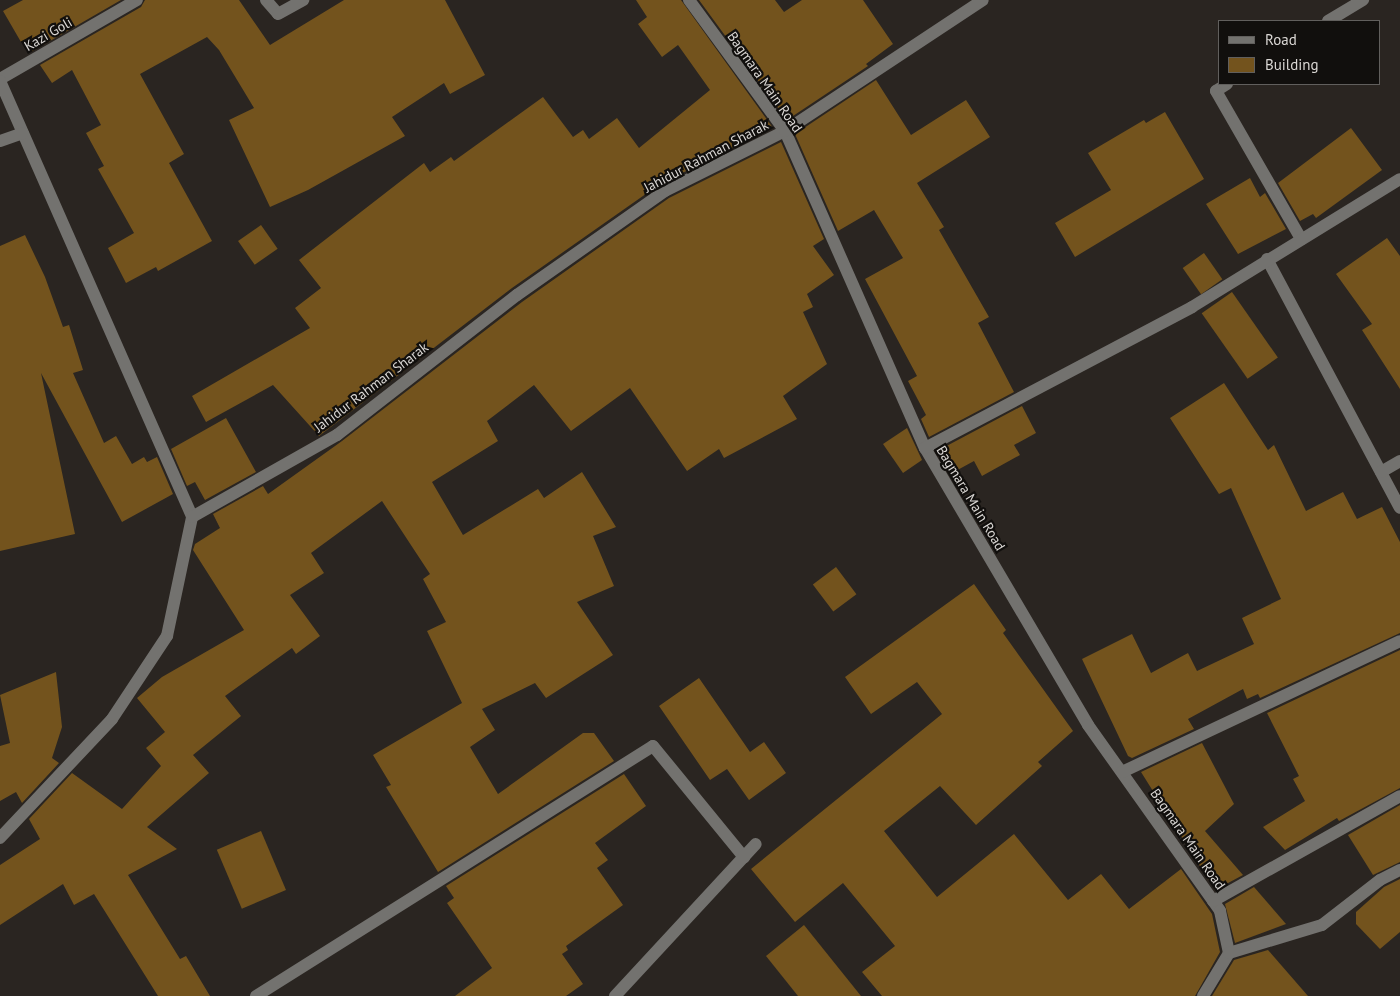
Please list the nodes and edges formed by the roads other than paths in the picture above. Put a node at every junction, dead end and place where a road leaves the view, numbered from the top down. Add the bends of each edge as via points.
1 (137, 0) edge
2 (266, 0) edge
3 (303, 0) edge
4 (689, 0) edge
5 (983, 0) edge
6 (1363, 0) edge
7 (1330, 20) edge
8 (0, 80) edge
9 (1225, 85) edge
10 (785, 131) junction
11 (23, 133) junction
12 (0, 141) edge
13 (1400, 179) edge
14 (1301, 239) junction
15 (1267, 259) junction
16 (924, 448) junction
17 (1400, 461) edge
18 (1381, 472) junction
19 (1400, 508) edge
20 (192, 517) junction
21 (1400, 641) edge
22 (1122, 772) junction
23 (1400, 796) edge
24 (0, 838) edge
25 (756, 844) dead end
26 (744, 857) junction
27 (1400, 870) edge
28 (1213, 901) junction
29 (1229, 953) junction
30 (259, 995) edge
31 (615, 996) edge
32 (1203, 996) edge

1 - 8 street, Kazi Goli
2 - 3 street via 278,14
4 - 10 street, Bagmara Main Road
5 - 10 street, Jahidur Rahman Sharak
6 - 7 street
8 - 11 street
9 - 14 street via 1216,91
10 - 16 street, Bagmara Main Road
10 - 20 street, Jahidur Rahman Sharak via 665,191 517,294 337,435
11 - 12 street
11 - 20 street
13 - 14 street
14 - 15 street
15 - 16 street via 1192,307
15 - 18 street
16 - 22 street, Bagmara Main Road via 1088,725
17 - 18 street
18 - 19 street
20 - 24 street via 167,636 112,719
21 - 22 street
22 - 28 street, Bagmara Main Road
23 - 28 street
25 - 26 street
26 - 30 street via 653,746
26 - 31 street
27 - 29 street via 1380,880 1322,925
28 - 29 street, Bagmara Main Road via 1220,911
29 - 32 street

